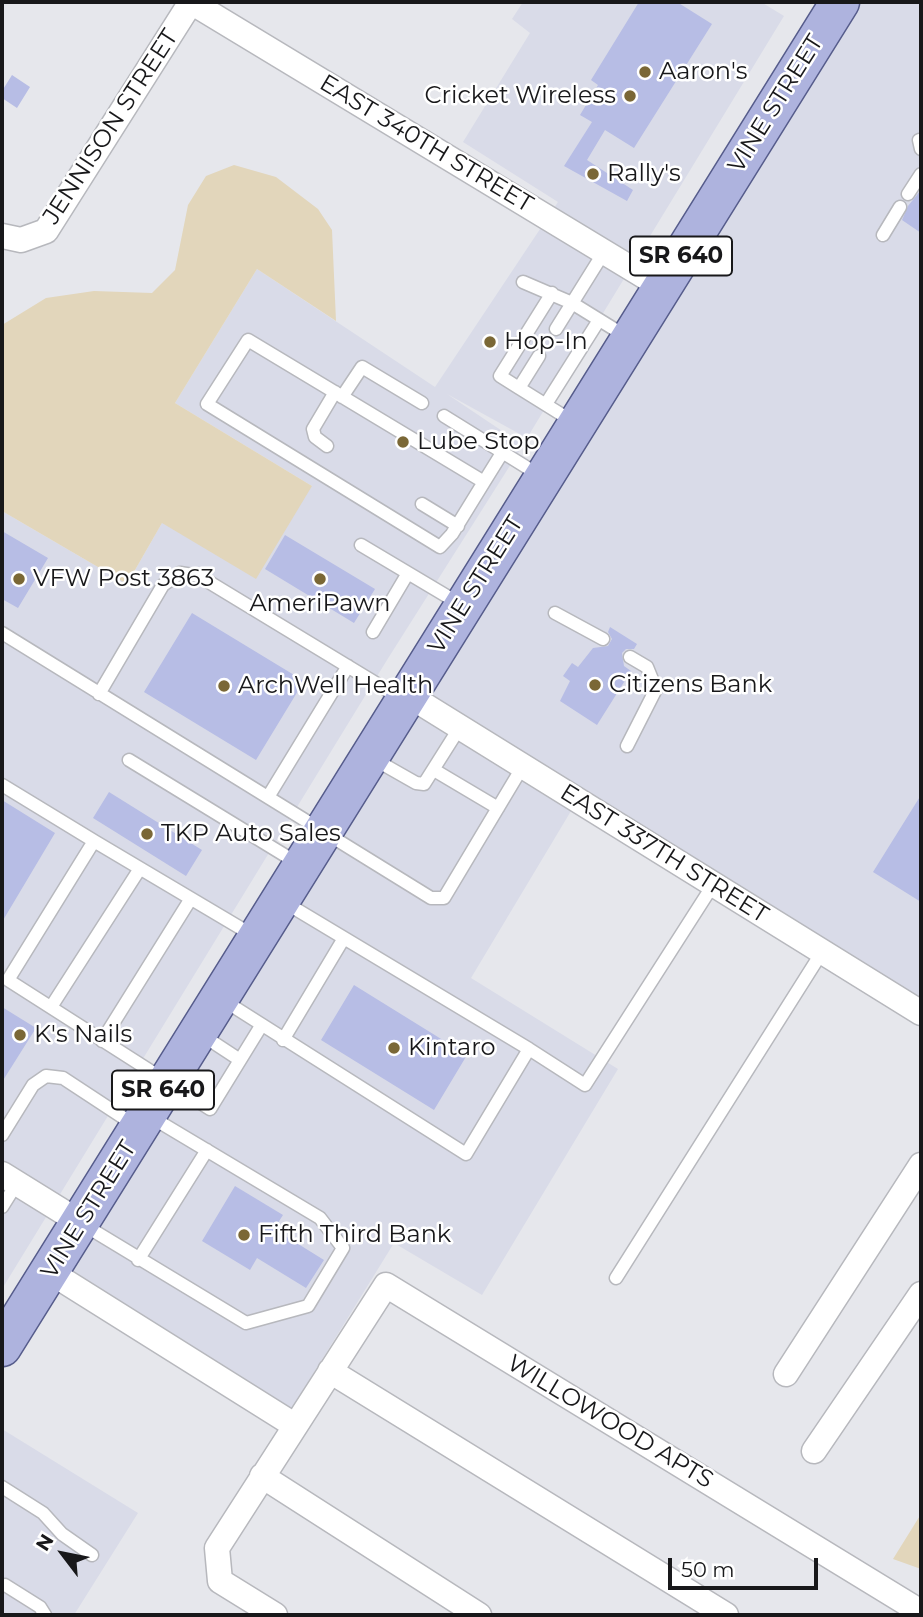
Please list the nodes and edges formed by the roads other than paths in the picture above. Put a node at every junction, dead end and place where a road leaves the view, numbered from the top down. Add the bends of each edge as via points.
1 (191, 2) edge
2 (827, 6) edge
3 (921, 174) edge
4 (908, 194) dead end
5 (900, 207) dead end
6 (883, 234) dead end
7 (11, 238) edge
8 (604, 253) junction
9 (523, 282) dead end
10 (662, 287) junction
11 (552, 293) junction
12 (572, 303) junction
13 (556, 329) dead end
14 (615, 329) junction
15 (539, 356) dead end
16 (519, 388) junction
17 (338, 394) junction
18 (422, 403) dead end
19 (545, 404) junction
20 (444, 416) dead end
21 (577, 425) junction
22 (327, 446) dead end
23 (502, 453) junction
24 (544, 478) junction
25 (484, 482) junction
26 (422, 504) dead end
27 (458, 526) junction
28 (361, 545) dead end
29 (408, 573) junction
30 (463, 606) junction
31 (555, 613) dead end
32 (373, 632) dead end
33 (2, 633) edge
34 (603, 639) dead end
35 (630, 657) dead end
36 (348, 666) junction
37 (99, 694) junction
38 (406, 698) junction
39 (460, 727) junction
40 (627, 746) dead end
41 (369, 757) junction
42 (129, 760) dead end
43 (523, 766) junction
44 (434, 770) junction
45 (2, 785) edge
46 (268, 797) junction
47 (498, 808) junction
48 (323, 831) junction
49 (94, 841) junction
50 (302, 866) junction
51 (139, 870) junction
52 (713, 885) junction
53 (190, 900) junction
54 (280, 900) junction
55 (257, 938) junction
56 (344, 938) junction
57 (822, 952) junction
58 (5, 978) edge
59 (220, 998) junction
60 (51, 1007) junction
61 (921, 1013) edge
62 (261, 1026) junction
63 (198, 1033) junction
64 (283, 1040) junction
65 (102, 1041) junction
66 (528, 1049) junction
67 (240, 1060) junction
68 (167, 1083) junction
69 (144, 1121) junction
70 (2, 1135) edge
71 (206, 1150) junction
72 (921, 1165) edge
73 (9, 1179) edge
74 (2, 1207) edge
75 (81, 1223) junction
76 (138, 1260) junction
77 (50, 1272) junction
78 (615, 1278) dead end
79 (921, 1294) edge
80 (5, 1335) edge
81 (330, 1371) junction
82 (786, 1374) dead end
83 (294, 1425) junction
84 (814, 1451) dead end
85 (262, 1476) junction
86 (2, 1487) edge
87 (92, 1555) dead end
88 (5, 1585) dead end
89 (921, 1612) edge
90 (45, 1615) edge
91 (275, 1615) edge
92 (479, 1615) edge
93 (726, 1615) edge

1 - 7 street, JENNISON STREET via 46,231
1 - 8 street, EAST 340TH STREET
2 - 10 main road, VINE STREET / SR 640
3 - 4 lane
5 - 6 lane
8 - 10 street, EAST 340TH STREET
8 - 12 lane
9 - 11 lane
10 - 14 main road, VINE STREET / SR 640
11 - 12 lane
11 - 16 lane via 500,376
12 - 13 lane
12 - 14 lane
14 - 19 lane
14 - 21 main road, VINE STREET / SR 640
15 - 16 lane
16 - 19 lane
17 - 18 lane via 362,367
17 - 22 lane via 313,429 315,437
17 - 25 lane
17 - 27 lane via 248,340 207,404 440,547
19 - 21 lane
20 - 23 lane
21 - 24 main road, VINE STREET / SR 640
23 - 24 lane
23 - 25 lane
24 - 30 main road, VINE STREET / SR 640
25 - 27 lane
26 - 27 lane
28 - 29 lane
29 - 30 lane
29 - 32 lane
30 - 38 main road, VINE STREET / SR 640
31 - 34 lane
33 - 37 lane
35 - 40 lane via 647,667 656,689
36 - 37 lane via 199,576 180,573 163,585
36 - 38 lane
36 - 46 lane
37 - 46 lane
38 - 39 street, EAST 337TH STREET
38 - 41 main road, VINE STREET / SR 640
39 - 43 street, EAST 337TH STREET
39 - 44 lane
41 - 44 lane via 416,783 424,784
41 - 48 main road, VINE STREET / SR 640
42 - 50 lane
43 - 47 lane
43 - 52 street, EAST 337TH STREET
44 - 47 lane
45 - 49 lane
46 - 48 lane
47 - 48 lane via 444,898 438,899
48 - 50 main road, VINE STREET / SR 640
49 - 51 lane
49 - 58 lane
50 - 54 main road, VINE STREET / SR 640
51 - 53 lane
51 - 60 lane
52 - 57 street, EAST 337TH STREET
52 - 66 lane via 585,1085
53 - 55 lane
53 - 65 lane
54 - 55 main road, VINE STREET / SR 640
54 - 56 lane
55 - 59 main road, VINE STREET / SR 640
56 - 64 lane
56 - 66 lane
57 - 61 street, EAST 337TH STREET
57 - 78 lane
58 - 60 lane
59 - 62 lane
59 - 63 main road, VINE STREET / SR 640
60 - 65 lane
62 - 64 lane
62 - 67 lane
63 - 67 lane
63 - 68 main road, VINE STREET / SR 640
64 - 66 lane via 466,1154
65 - 68 lane
67 - 68 lane via 210,1109
68 - 69 main road, VINE STREET / SR 640
69 - 70 lane via 63,1079 46,1076 33,1085
69 - 71 lane
69 - 75 main road, VINE STREET / SR 640
71 - 76 lane
71 - 76 lane via 320,1218 343,1248 308,1306 246,1323
72 - 82 street
73 - 74 lane
73 - 75 street
75 - 76 lane
75 - 77 main road, VINE STREET / SR 640
77 - 80 main road, VINE STREET / SR 640
77 - 83 street
79 - 84 street
81 - 83 street, WILLOWOOD APTS
81 - 89 street, WILLOWOOD APTS via 386,1286
81 - 93 street
83 - 85 street, WILLOWOOD APTS
85 - 91 street, WILLOWOOD APTS via 217,1548 220,1581
85 - 92 street
86 - 87 lane via 43,1513 62,1534
88 - 90 lane

